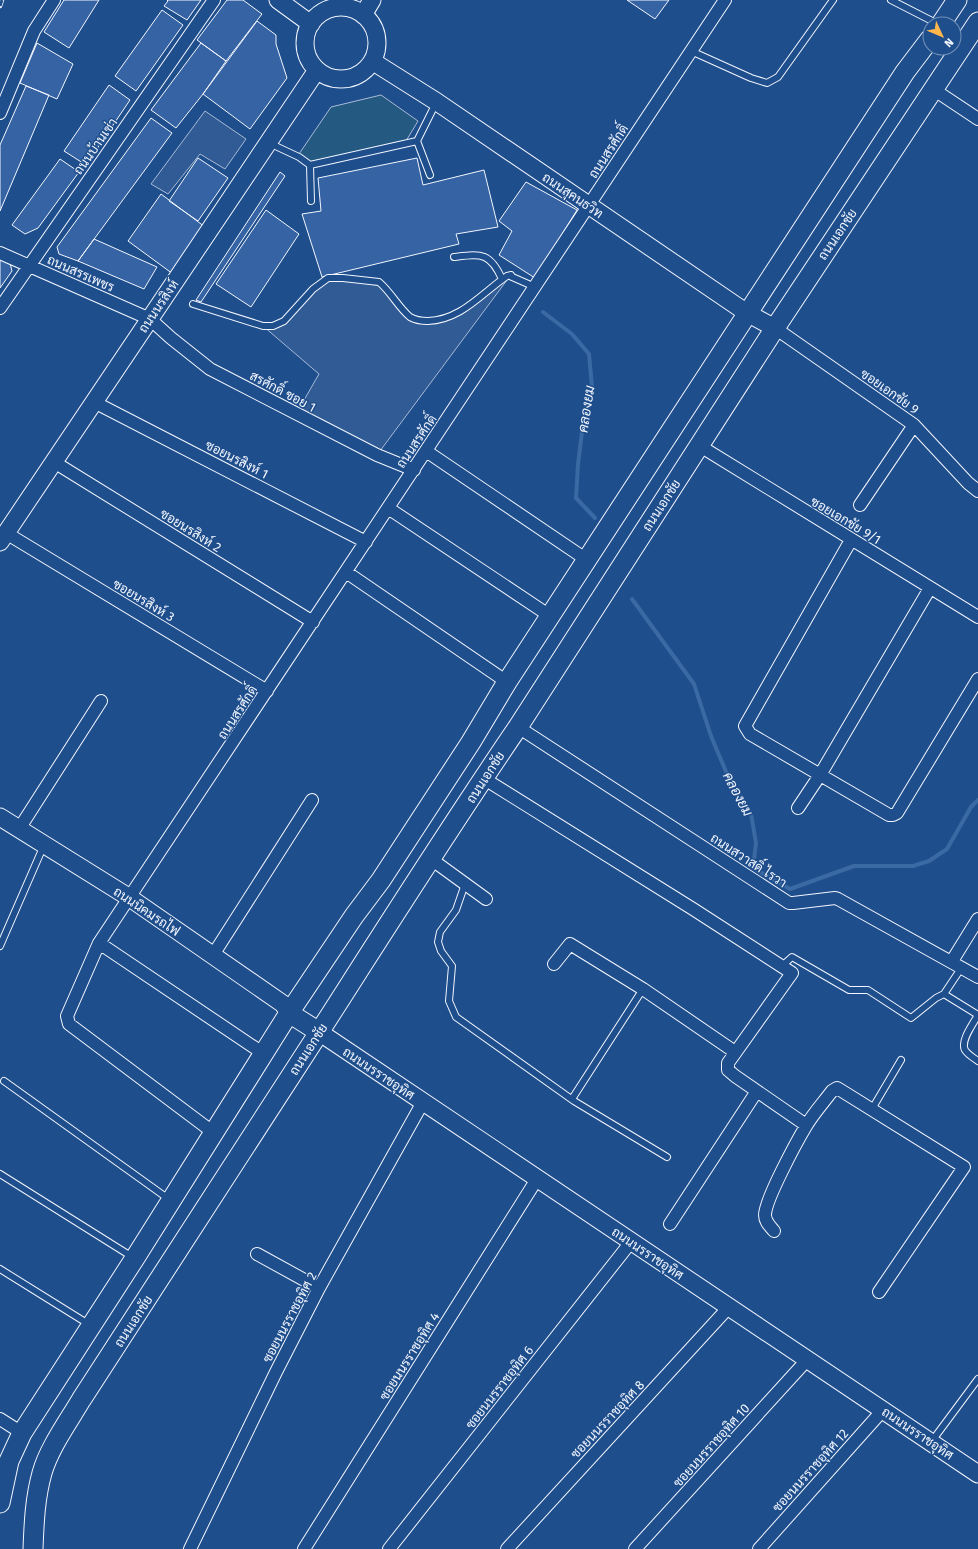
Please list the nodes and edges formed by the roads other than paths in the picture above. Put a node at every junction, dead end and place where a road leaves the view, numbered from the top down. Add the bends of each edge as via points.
1 (54, 0) edge
2 (214, 0) edge
3 (278, 0) edge
4 (372, 0) edge
5 (724, 0) edge
6 (833, 0) edge
7 (891, 0) edge
8 (957, 0) edge
9 (363, 15) junction
10 (924, 16) edge
11 (946, 16) edge
12 (978, 22) edge
13 (310, 24) junction
14 (922, 49) edge
15 (691, 50) junction
16 (372, 61) junction
17 (317, 70) junction
18 (933, 89) junction
19 (437, 102) junction
20 (0, 113) edge
21 (978, 119) edge
22 (417, 141) junction
23 (268, 143) junction
24 (310, 165) junction
25 (430, 175) dead end
26 (311, 201) dead end
27 (589, 206) junction
28 (0, 253) edge
29 (454, 257) dead end
30 (29, 265) junction
31 (502, 280) junction
32 (535, 287) junction
33 (192, 304) dead end
34 (0, 308) edge
35 (747, 313) junction
36 (150, 319) junction
37 (775, 328) junction
38 (94, 402) junction
39 (914, 425) junction
40 (700, 446) junction
41 (426, 451) junction
42 (54, 462) junction
43 (414, 470) junction
44 (978, 490) edge
45 (860, 505) dead end
46 (388, 508) junction
47 (3, 537) edge
48 (851, 540) junction
49 (366, 542) junction
50 (586, 560) junction
51 (346, 572) junction
52 (930, 588) junction
53 (550, 616) junction
54 (978, 617) edge
55 (313, 622) junction
56 (978, 679) edge
57 (507, 682) junction
58 (267, 691) junction
59 (101, 701) dead end
60 (518, 726) junction
61 (820, 775) junction
62 (483, 778) junction
63 (312, 800) dead end
64 (798, 808) dead end
65 (0, 817) edge
66 (19, 829) junction
67 (44, 846) junction
68 (431, 859) junction
69 (465, 884) junction
70 (130, 898) junction
71 (486, 899) dead end
72 (978, 919) edge
73 (99, 943) junction
74 (0, 946) edge
75 (213, 955) junction
76 (554, 964) dead end
77 (957, 964) junction
78 (782, 966) junction
79 (978, 977) edge
80 (643, 989) junction
81 (944, 994) junction
82 (289, 1012) junction
83 (978, 1015) edge
84 (319, 1032) junction
85 (735, 1052) junction
86 (264, 1054) junction
87 (901, 1060) dead end
88 (978, 1061) edge
89 (4, 1081) dead end
90 (757, 1091) junction
91 (572, 1099) junction
92 (423, 1102) junction
93 (872, 1109) junction
94 (806, 1125) junction
95 (214, 1133) junction
96 (667, 1157) dead end
97 (0, 1174) edge
98 (538, 1179) junction
99 (171, 1201) junction
100 (670, 1224) dead end
101 (774, 1231) dead end
102 (631, 1242) junction
103 (256, 1254) dead end
104 (135, 1258) junction
105 (0, 1269) edge
106 (320, 1288) junction
107 (879, 1292) dead end
108 (729, 1307) junction
109 (92, 1326) junction
110 (807, 1360) junction
111 (978, 1379) edge
112 (883, 1410) junction
113 (0, 1419) edge
114 (22, 1433) junction
115 (931, 1442) junction
116 (978, 1474) edge
117 (0, 1503) edge
118 (33, 1549) edge
119 (190, 1549) edge
120 (304, 1549) edge
121 (389, 1549) edge
122 (506, 1549) edge
123 (635, 1549) edge
124 (759, 1549) edge

1 - 20 street via 34,31
2 - 30 street, ถนนบ้านเช่า
3 - 13 street
4 - 9 street
5 - 15 street, ถนนสรศักดิ์
6 - 15 lane via 778,77 767,83
7 - 10 lane
8 - 11 main road
9 - 13 street via 353,9 334,8 325,11
9 - 16 street via 372,25 376,37
12 - 18 main road, ถนนเอกชัย
13 - 17 street via 305,48 309,60
14 - 35 main road
15 - 27 street, ถนนสรศักดิ์
16 - 17 street via 357,75 347,78 331,77
16 - 19 street, ถนนสุคนธวิท
17 - 23 street, ถนนนรสิงห์
18 - 21 street
18 - 37 main road, ถนนเอกชัย
19 - 22 lane
19 - 27 street, ถนนสุคนธวิท
22 - 24 lane
22 - 25 lane
23 - 24 lane
23 - 36 street, ถนนนรสิงห์
24 - 26 lane
27 - 32 street, ถนนสรศักดิ์
27 - 35 street, ถนนสุคนธวิท
28 - 30 street, ถนนสรรเพชร
29 - 31 lane via 481,255 497,268
30 - 34 street, ถนนบ้านเช่า
30 - 36 street, ถนนสรรเพชร
31 - 32 lane via 511,275
31 - 33 lane via 470,305 440,320 423,321 412,318 379,282 337,277 321,282 284,321 273,326 263,326
32 - 41 street, ถนนสรศักดิ์
35 - 37 street, ถนนสุคนธวิท
35 - 50 main road
36 - 38 street, ถนนนรสิงห์
36 - 43 street, สรศักดิ์ ซอย 1 via 210,369 377,455
37 - 39 street, ซอยเอกชัย 9
37 - 40 main road, ถนนเอกชัย
38 - 42 street, ถนนนรสิงห์
38 - 49 street, ซอยนรสิงห์ 1
39 - 44 street, ซอยเอกชัย 9 via 968,483
39 - 45 street
40 - 48 street, ซอยเอกชัย 9/1
40 - 60 main road, ถนนเอกชัย
41 - 43 street, ถนนสรศักดิ์
41 - 50 street
42 - 47 street, ถนนนรสิงห์
42 - 55 street, ซอยนรสิงห์ 2
43 - 46 street, ถนนสรศักดิ์
46 - 49 street, ถนนสรศักดิ์
46 - 53 street
47 - 58 street, ซอยนรสิงห์ 3
48 - 52 street, ซอยเอกชัย 9/1
48 - 61 street via 745,726 750,734
49 - 51 street, ถนนสรศักดิ์
50 - 53 main road
51 - 55 street, ถนนสรศักดิ์
51 - 57 street
52 - 54 street, ซอยเอกชัย 9/1
52 - 61 street
53 - 57 main road
55 - 58 street, ถนนสรศักดิ์
56 - 61 street via 894,815 889,815
57 - 82 main road via 381,880
58 - 70 street, ถนนสรศักดิ์
59 - 66 street
60 - 62 main road, ถนนเอกชัย
60 - 77 street, ถนนสวาสดิ์ ไรวา via 789,903 838,899
61 - 64 street
62 - 68 main road, ถนนเอกชัย
62 - 78 street
63 - 75 street
65 - 66 street, ถนนนิคมรถไฟ
66 - 67 street, ถนนนิคมรถไฟ
67 - 70 street, ถนนนิคมรถไฟ
67 - 74 lane
68 - 69 street
68 - 84 main road, ถนนเอกชัย
69 - 71 street
69 - 91 lane via 456,910 440,932 438,942 452,966 449,1001 456,1018
70 - 73 street, ถนนสรศักดิ์
70 - 75 street, ถนนนิคมรถไฟ
72 - 77 street
73 - 86 street
73 - 95 street, ถนนสรศักดิ์ via 67,1016 69,1024
75 - 82 street, ถนนนิคมรถไฟ via 283,1004
76 - 80 street via 570,944
77 - 79 street, ถนนสวาสดิ์ ไรวา
77 - 81 lane
78 - 81 lane via 792,957 848,990 868,990 911,1018
78 - 85 street via 792,973
80 - 85 street
80 - 91 lane
81 - 83 lane
82 - 84 main road
82 - 86 main road
83 - 88 lane via 965,1039 964,1047 967,1053
84 - 92 street, ถนนนรราชอุทิศ
84 - 118 main road, ถนนเอกชัย via 59,1436 42,1472 35,1508
85 - 90 street via 728,1063 728,1070
86 - 95 main road
87 - 93 lane
89 - 99 lane
90 - 94 street
90 - 100 street
91 - 96 lane
92 - 98 street, ถนนนรราชอุทิศ
92 - 106 street, ซอยนนรราชอุทิศ 2
93 - 94 street via 837,1088
93 - 107 street via 964,1167
94 - 101 street via 766,1206 765,1216
95 - 99 main road
97 - 104 lane
98 - 102 street, ถนนนรราชอุทิศ
98 - 120 street, ซอยนนรราชอุทิศ 4
99 - 104 main road
102 - 108 street, ถนนนรราชอุทิศ
102 - 121 street, ซอยนนรราชอุทิศ 6
103 - 106 street
104 - 109 main road
105 - 109 lane
106 - 119 street, ซอยนนรราชอุทิศ 2
108 - 110 street, ถนนนรราชอุทิศ
108 - 122 street, ซอยนนรราชอุทิศ 8
109 - 114 main road
110 - 112 street, ถนนนรราชอุทิศ
110 - 123 street, ซอยนนรราชอุทิศ 10
111 - 115 lane
112 - 115 street, ถนนนรราชอุทิศ
112 - 124 street, ซอยนนรราชอุทิศ 12
113 - 114 street
114 - 117 main road via 9,1461
115 - 116 street, ถนนนรราชอุทิศ

